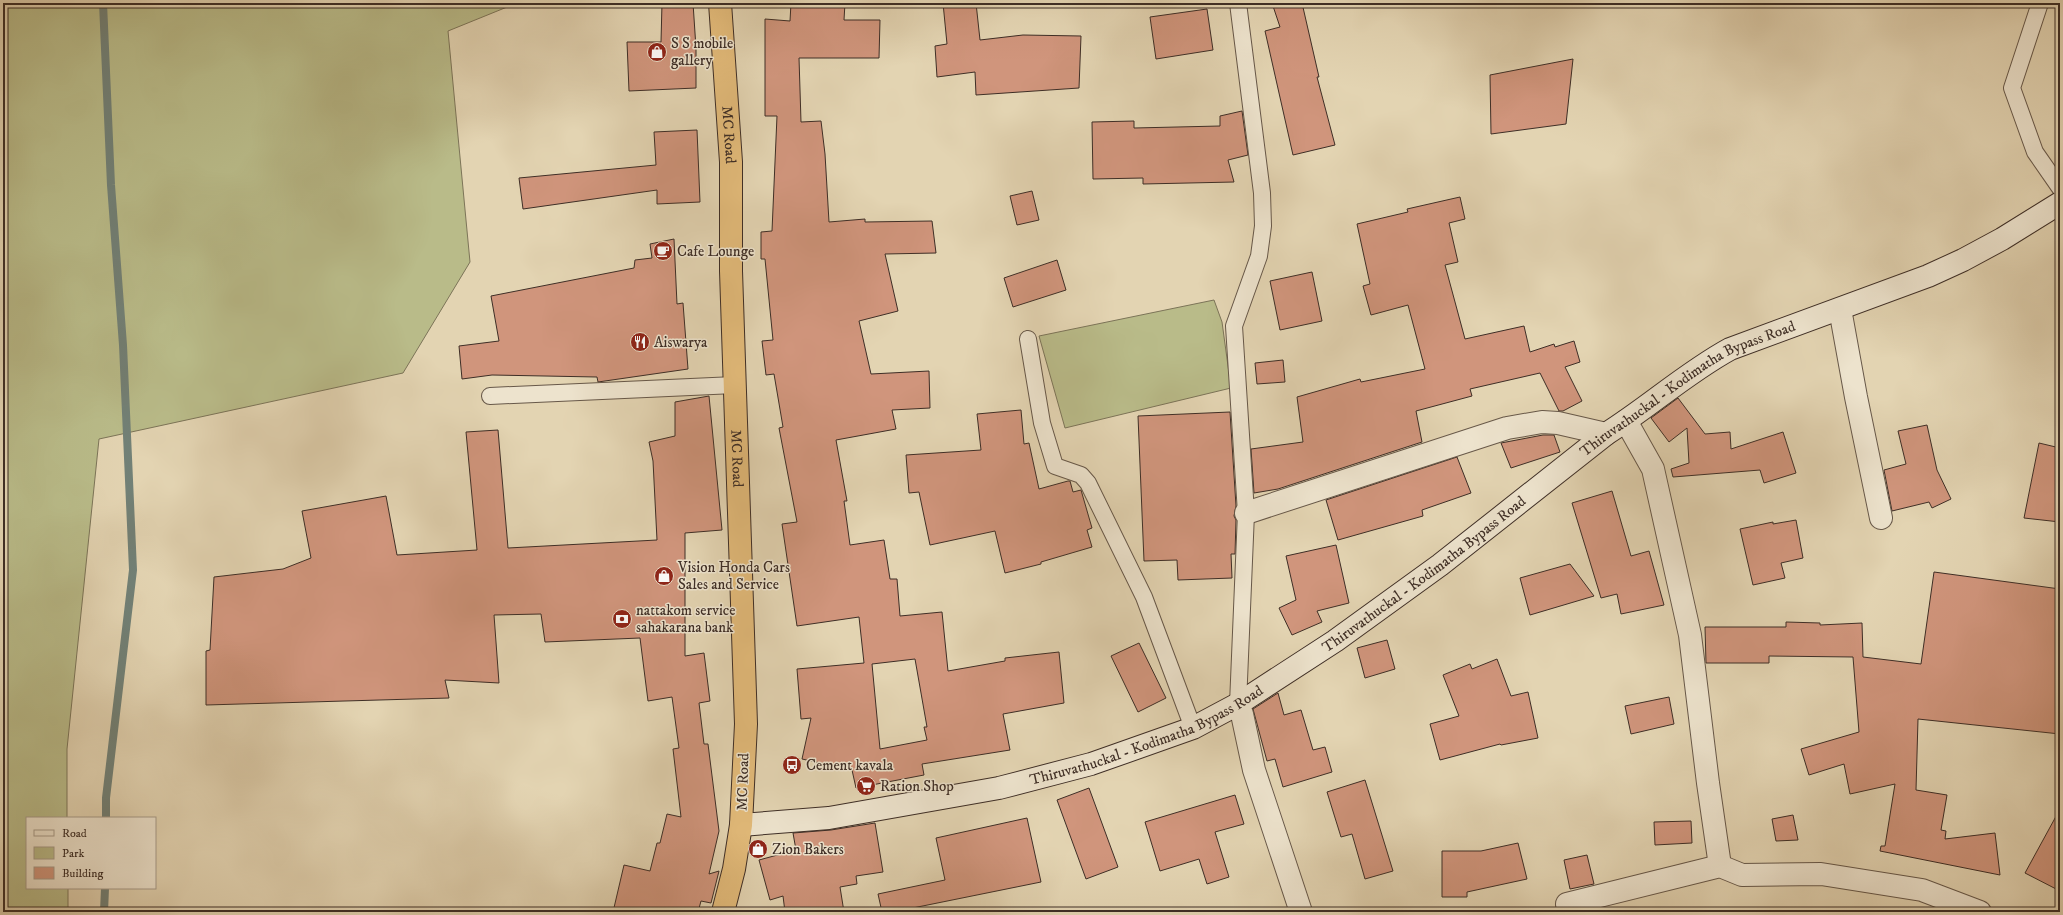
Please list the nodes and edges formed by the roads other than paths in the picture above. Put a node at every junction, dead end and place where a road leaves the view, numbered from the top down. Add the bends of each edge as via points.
1 (720, 3) edge
2 (1238, 3) edge
3 (2040, 3) edge
4 (2060, 188) edge
5 (2060, 203) edge
6 (1840, 309) junction
7 (1028, 339) dead end
8 (735, 385) junction
9 (490, 396) dead end
10 (1626, 421) junction
11 (1606, 434) junction
12 (1246, 514) junction
13 (1881, 518) dead end
14 (1238, 704) junction
15 (1193, 728) junction
16 (741, 825) junction
17 (1720, 866) junction
18 (1568, 904) dead end
19 (723, 912) edge
20 (1301, 912) edge
21 (1980, 912) edge

1 - 8 highway, MC Road via 731,162
2 - 12 lane via 1262,193 1263,226 1259,256 1234,326
3 - 4 lane via 2012,88 2035,152
5 - 6 street, Thiruvathuckal - Kodimatha Bypass Road via 1963,260
6 - 10 street, Thiruvathuckal - Kodimatha Bypass Road via 1730,349
6 - 13 street
7 - 15 lane via 1042,423 1055,466 1081,475 1088,483 1144,597
8 - 9 lane
8 - 16 highway, MC Road via 746,724
10 - 11 street, Thiruvathuckal - Kodimatha Bypass Road
10 - 17 street via 1654,469 1690,634
11 - 12 street via 1542,422 1506,428
11 - 14 street, Thiruvathuckal - Kodimatha Bypass Road via 1440,565 1335,642
12 - 14 lane
14 - 15 street, Thiruvathuckal - Kodimatha Bypass Road
14 - 20 street via 1254,770
15 - 16 street, Thiruvathuckal - Kodimatha Bypass Road via 1091,764 999,788 829,818
16 - 19 highway, MC Road via 734,869
17 - 18 street
17 - 21 street via 1742,875 1821,874 1922,890

